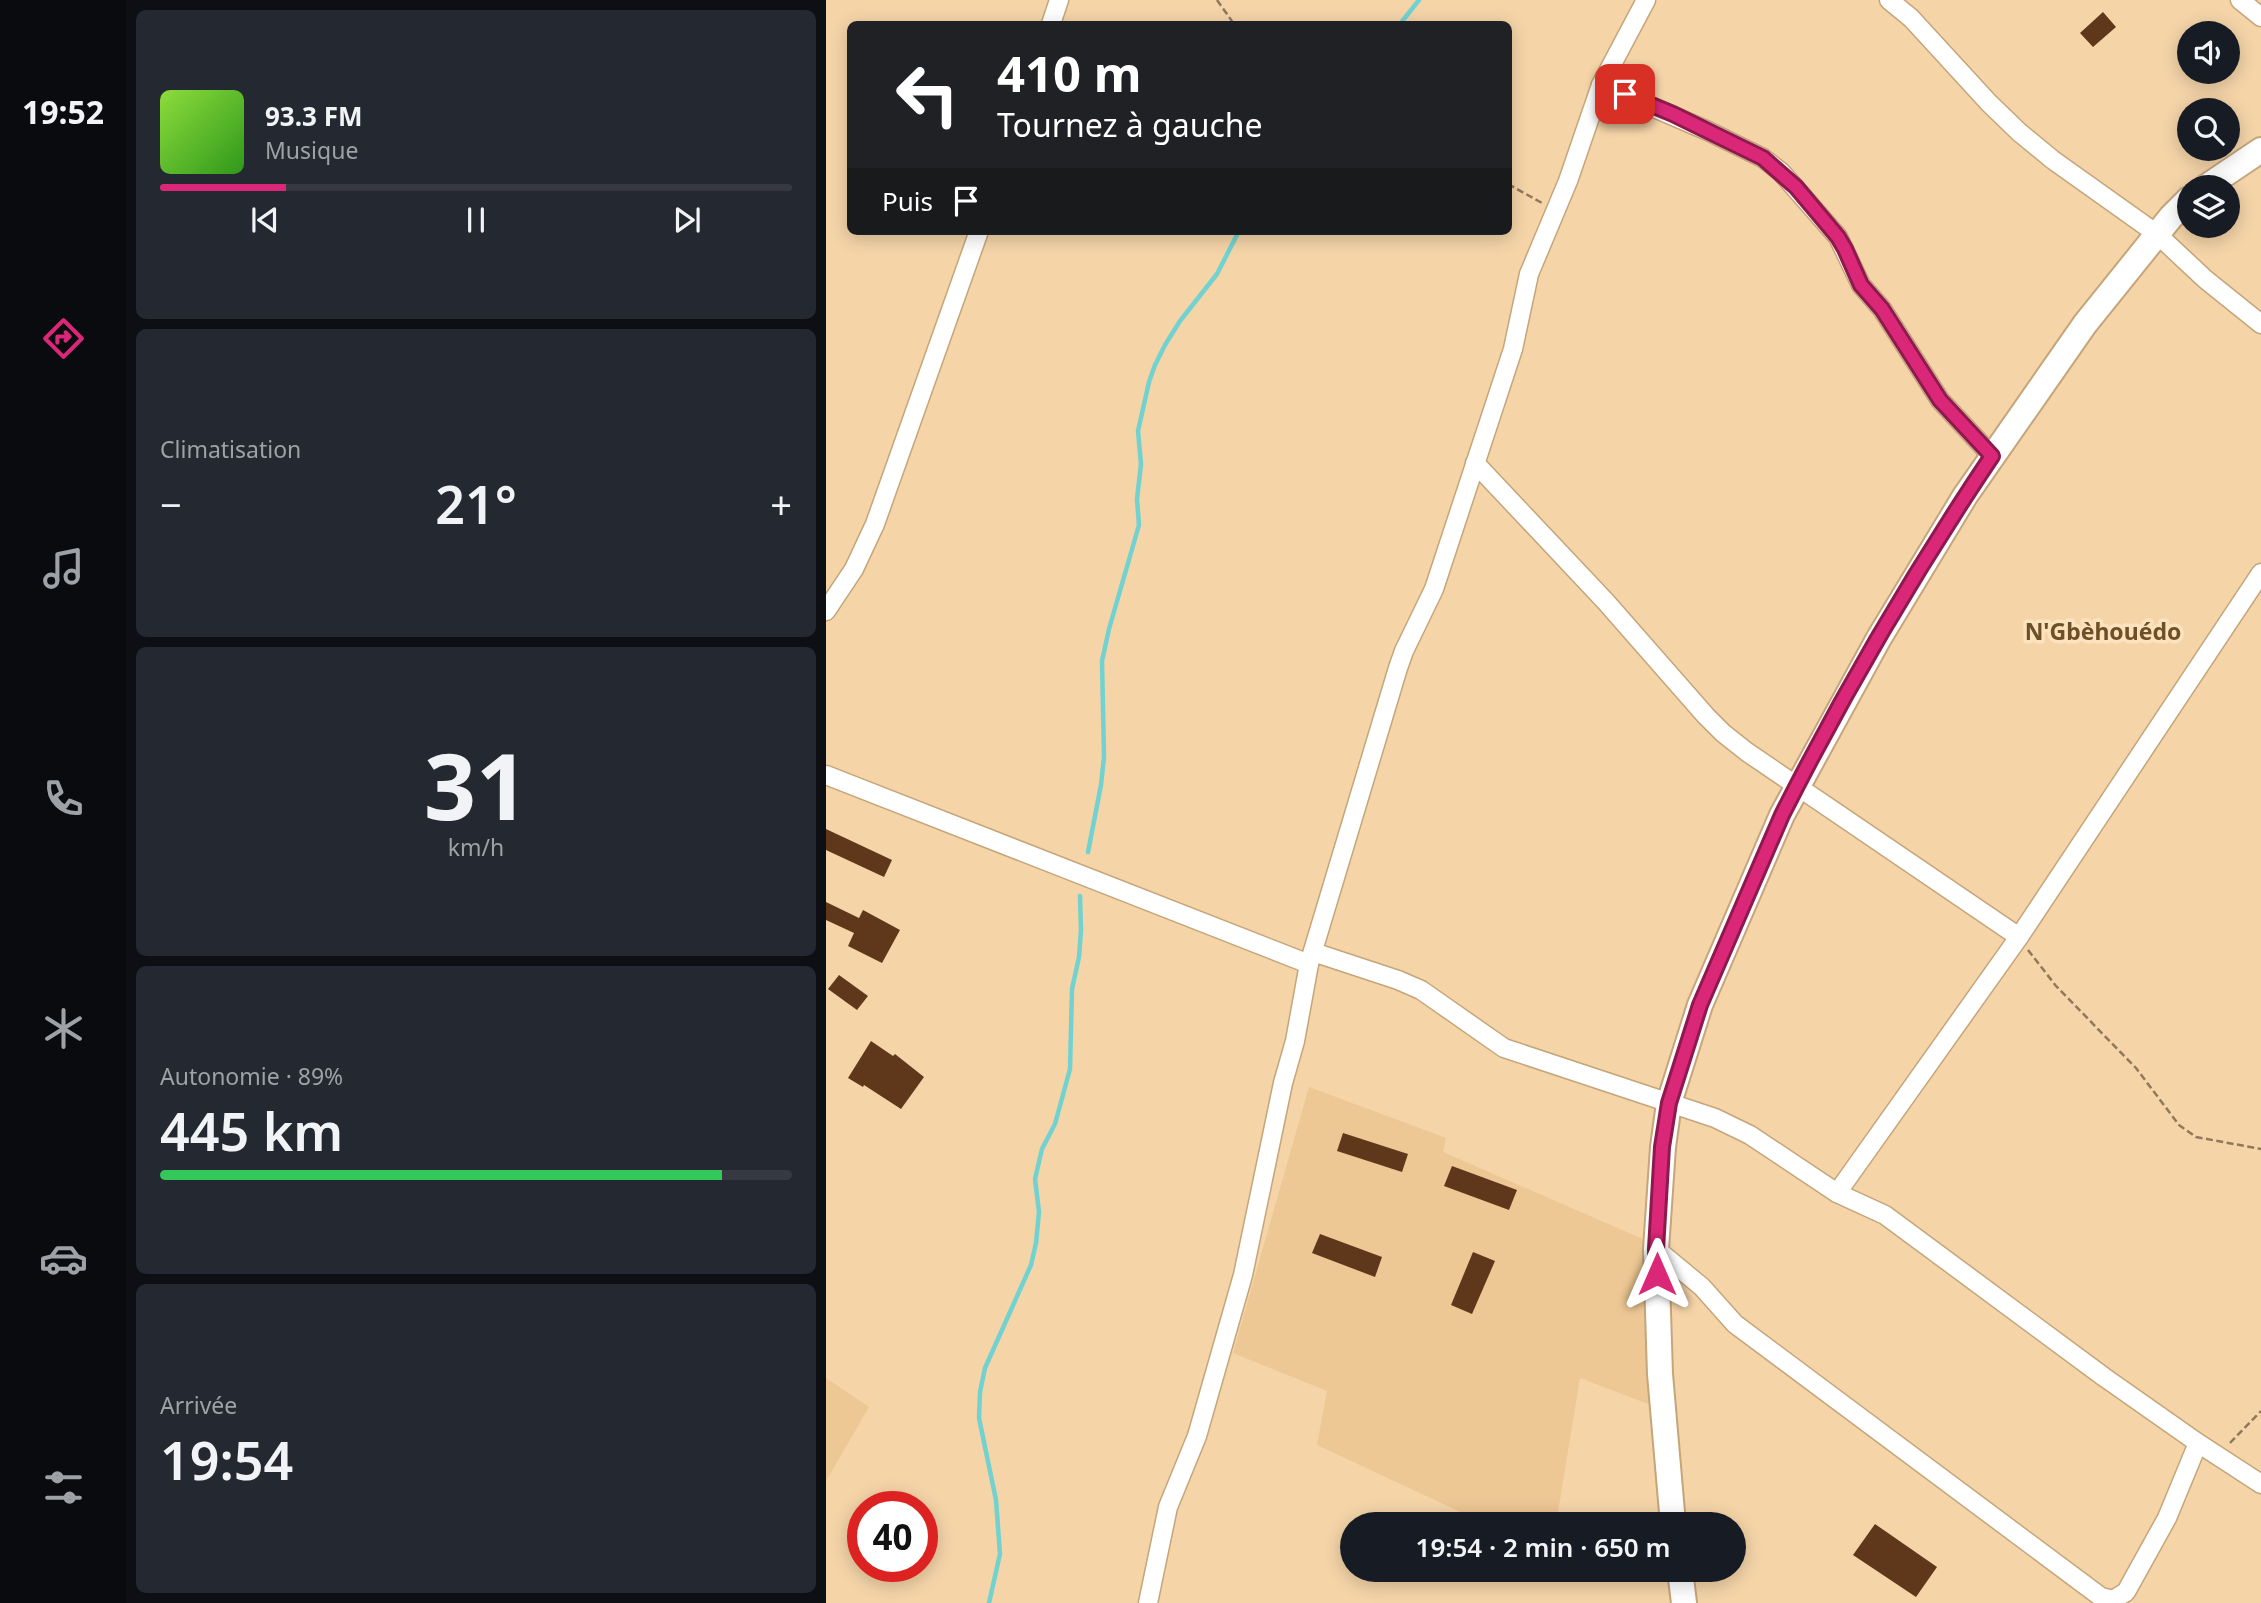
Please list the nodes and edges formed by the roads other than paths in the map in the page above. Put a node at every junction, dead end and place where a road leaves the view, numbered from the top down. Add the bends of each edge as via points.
1 (1059, 0) edge
2 (1646, 0) edge
3 (1889, 0) edge
4 (2240, 0) edge
5 (2261, 17) edge
6 (1052, 21) edge
7 (1601, 85) junction
8 (2261, 150) edge
9 (2224, 175) edge
10 (2177, 210) edge
11 (2157, 234) junction
12 (978, 235) edge
13 (2261, 324) edge
14 (1992, 456) junction
15 (1475, 463) junction
16 (2261, 573) edge
17 (826, 611) edge
18 (826, 775) edge
19 (1797, 785) junction
20 (2019, 937) junction
21 (1311, 958) junction
22 (1669, 1103) junction
23 (1837, 1193) junction
24 (1656, 1249) junction
25 (2199, 1443) junction
26 (2261, 1483) edge
27 (1671, 1512) edge
28 (1681, 1582) edge
29 (1148, 1603) edge
30 (1684, 1603) edge

1 - 6 street
2 - 7 street
3 - 11 street via 2019,132
4 - 5 street
7 - 14 street via 1708,131 1781,172 1838,237 1861,285 1882,309 1940,400
7 - 15 street via 1530,274 1513,349
8 - 9 street
10 - 11 street
11 - 13 street
11 - 14 street via 2085,324
12 - 17 street via 875,524 854,569
14 - 19 street via 1879,638
15 - 19 street via 1723,733
15 - 21 street via 1434,589 1398,668
16 - 20 street
18 - 21 street via 1263,947
19 - 20 street
19 - 22 street via 1700,1005
20 - 23 street
21 - 22 street via 1398,980 1422,990 1504,1048
21 - 29 street via 1243,1275 1197,1436 1168,1507
22 - 23 street via 1751,1135
22 - 24 street
23 - 25 street via 1885,1215
24 - 25 street via 1702,1287 1746,1333 2101,1597 2113,1600 2126,1592 2167,1518
24 - 27 street
25 - 26 street
28 - 30 street

